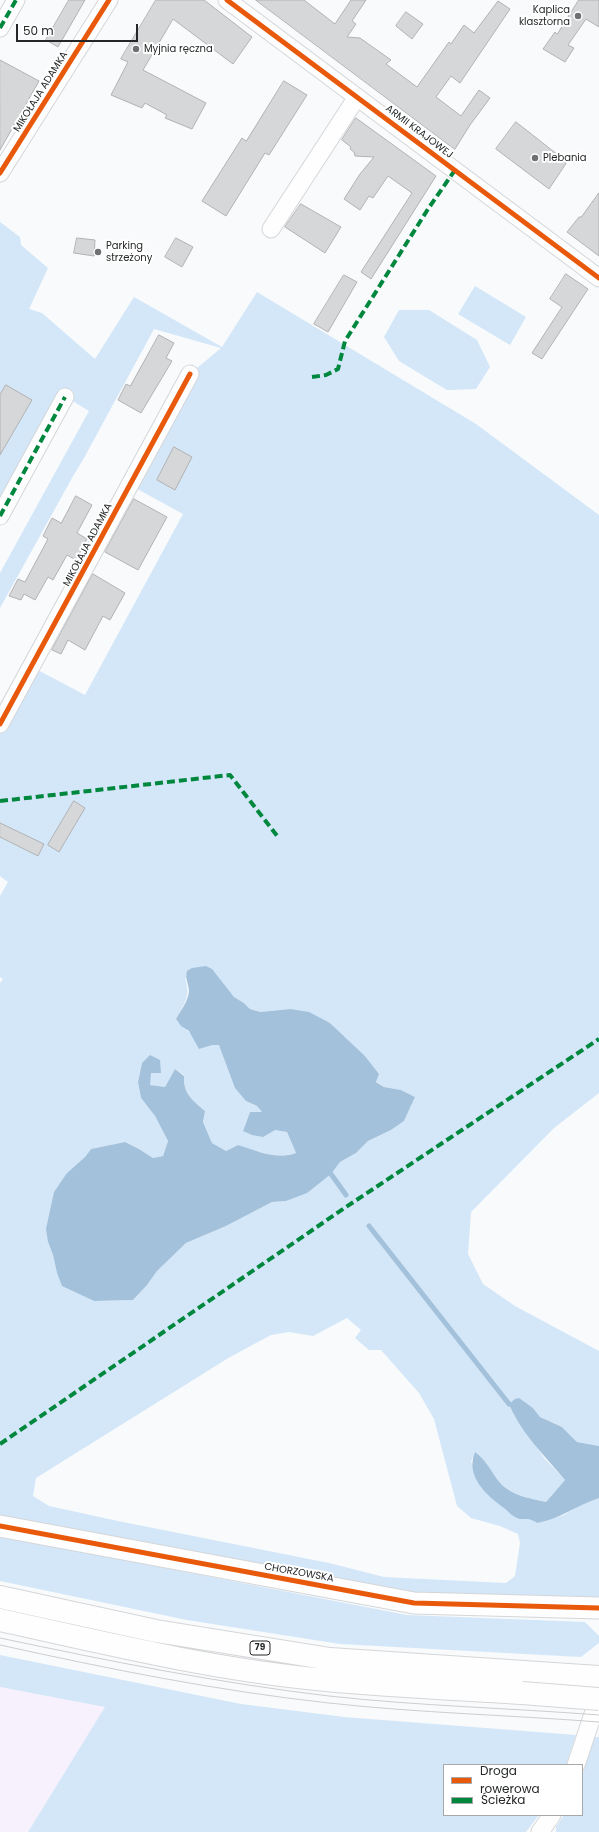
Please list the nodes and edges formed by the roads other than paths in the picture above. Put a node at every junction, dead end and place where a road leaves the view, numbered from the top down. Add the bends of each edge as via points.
1 (16, 0) edge
2 (109, 0) edge
3 (227, 0) edge
4 (0, 28) edge
5 (357, 97) junction
6 (0, 173) edge
7 (271, 229) dead end
8 (599, 278) edge
9 (190, 374) dead end
10 (65, 397) dead end
11 (0, 516) edge
12 (0, 724) edge
13 (0, 1526) edge
14 (0, 1597) edge
15 (599, 1608) edge
16 (0, 1620) edge
17 (599, 1677) edge
18 (599, 1696) edge
19 (599, 1699) edge
20 (576, 1764) edge
21 (551, 1816) edge
22 (540, 1832) edge

1 - 4 street
2 - 6 street, MIKOŁAJA ADAMKA
3 - 5 street, ARMII KRAJOWEJ
5 - 7 street
5 - 8 street, ARMII KRAJOWEJ
9 - 12 street, MIKOŁAJA ADAMKA
10 - 11 street
13 - 15 street, CHORZOWSKA via 414,1603
14 - 17 main road, 79 via 156,1631 330,1659
16 - 19 main road, 79, bridge via 150,1654 279,1674 326,1680
18 - 20 street
21 - 22 street

